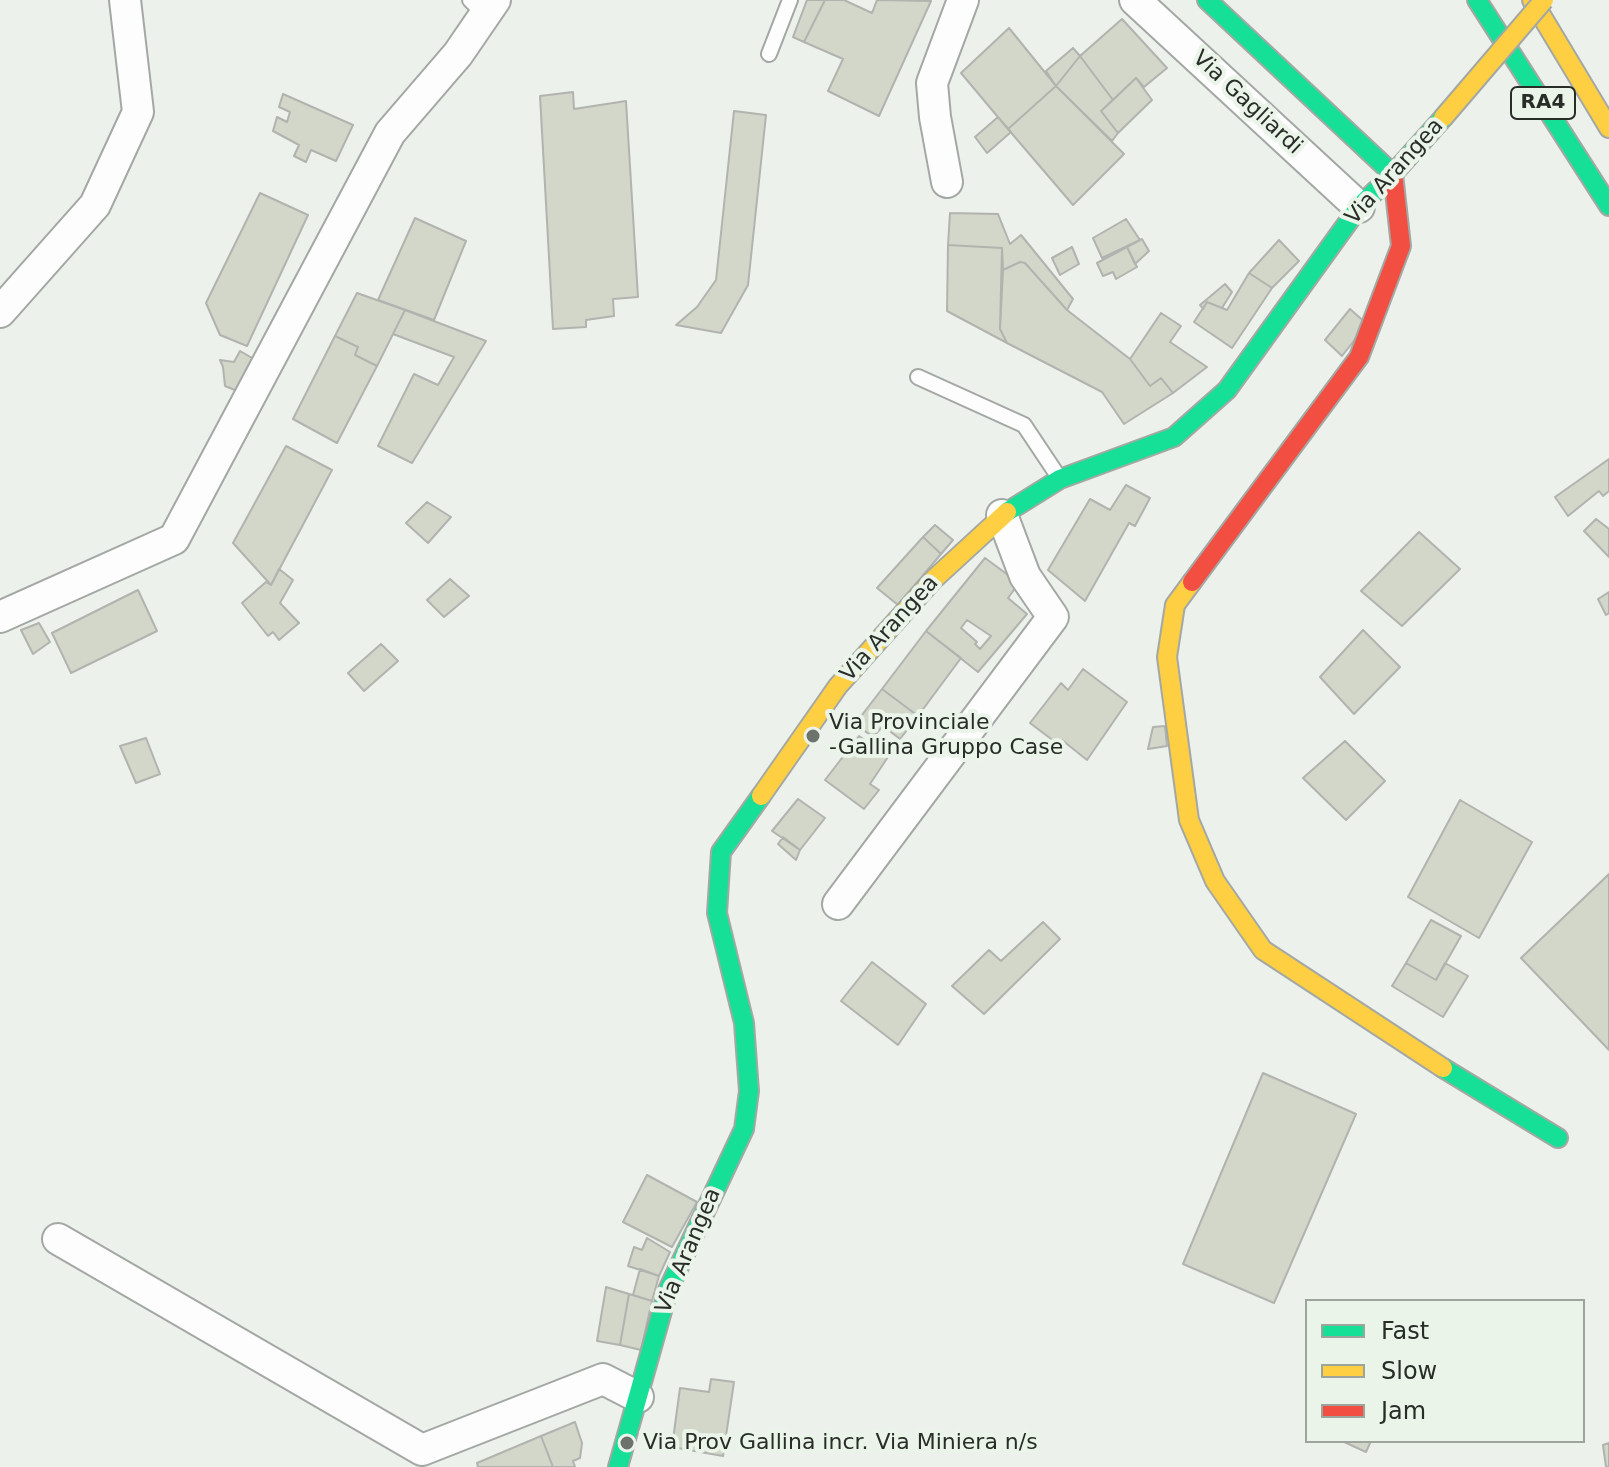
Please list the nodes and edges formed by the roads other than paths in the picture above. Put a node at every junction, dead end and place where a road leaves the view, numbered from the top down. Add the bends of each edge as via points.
1 (125, 0) edge
2 (790, 0) edge
3 (963, 0) edge
4 (1135, 0) edge
5 (1207, 0) edge
6 (1477, 0) edge
7 (1532, 0) edge
8 (1544, 0) edge
9 (484, 5) edge
10 (769, 54) dead end
11 (1609, 128) edge
12 (1393, 174) junction
13 (947, 182) dead end
14 (1609, 206) edge
15 (1359, 207) junction
16 (0, 312) edge
17 (918, 377) dead end
18 (1060, 479) junction
19 (1002, 515) junction
20 (0, 617) edge
21 (838, 904) dead end
22 (1558, 1138) dead end
23 (58, 1239) dead end
24 (638, 1397) junction
25 (618, 1467) edge

1 - 16 street via 138,112 95,205
2 - 10 lane
3 - 13 street via 932,83
4 - 15 street, Via Gagliardi
5 - 12 main road
6 - 14 main road, RA4
7 - 11 main road, RA4
8 - 12 main road, Via Arangea, bridge
9 - 20 street via 458,54 390,133 174,539
12 - 15 main road, Via Arangea
12 - 22 main road via 1401,246 1359,357 1175,605 1167,657 1189,820 1215,881 1263,950
15 - 18 main road, Via Arangea via 1227,390 1174,437
17 - 18 lane via 1024,425
18 - 19 main road, Via Arangea
19 - 21 street via 1025,576 1053,617
19 - 24 main road, Via Arangea via 933,580 838,686 721,852 717,913 744,1023 749,1091 744,1129 668,1290
23 - 24 street via 422,1450 603,1379
24 - 25 main road, Via Arangea

